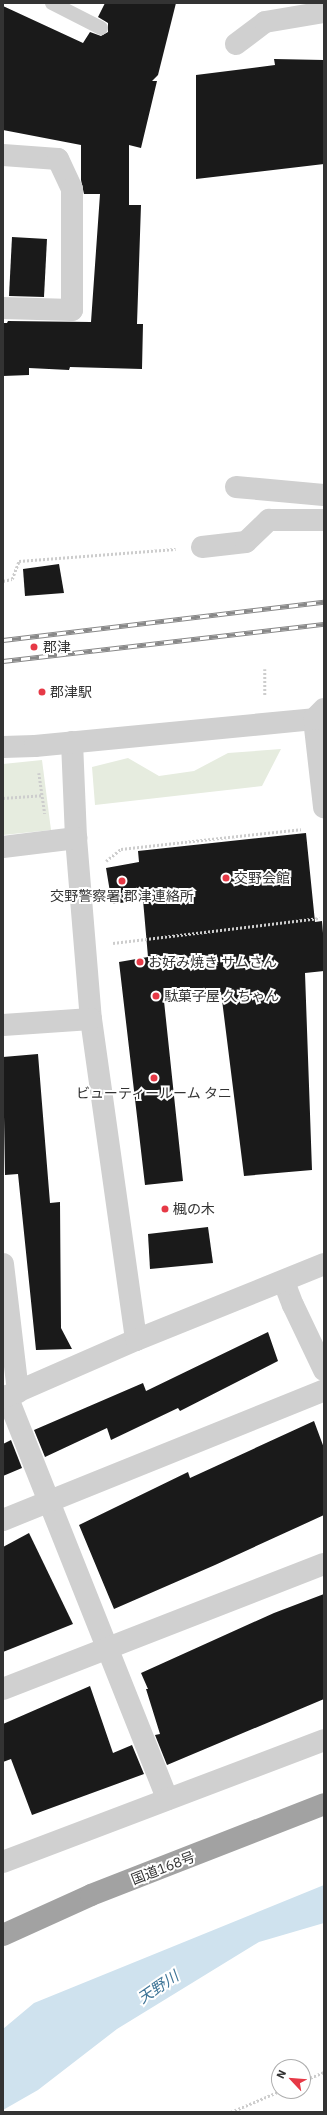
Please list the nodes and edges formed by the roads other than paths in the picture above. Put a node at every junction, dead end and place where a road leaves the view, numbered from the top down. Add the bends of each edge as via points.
1 (52, 3) edge
2 (320, 9) edge
3 (101, 28) dead end
4 (236, 44) dead end
5 (3, 155) edge
6 (3, 308) edge
7 (236, 487) dead end
8 (324, 495) edge
9 (324, 520) edge
10 (202, 547) road end
11 (319, 714) edge
12 (72, 742) junction
13 (3, 747) edge
14 (324, 807) edge
15 (76, 838) junction
16 (3, 847) edge
17 (91, 1019) junction
18 (3, 1025) edge
19 (3, 1264) edge
20 (324, 1264) edge
21 (284, 1282) junction
22 (136, 1340) junction
23 (324, 1370) edge
24 (324, 1390) edge
25 (9, 1395) edge
26 (50, 1501) junction
27 (3, 1520) edge
28 (324, 1564) edge
29 (108, 1648) junction
30 (3, 1689) edge
31 (324, 1740) edge
32 (168, 1799) junction
33 (324, 1804) edge
34 (3, 1862) edge
35 (3, 1936) edge

1 - 3 lane
2 - 4 street via 265,22
5 - 6 street via 58,159 72,189 72,310
7 - 8 street
9 - 10 street via 269,520 246,542
11 - 12 street
11 - 14 street
12 - 13 street
12 - 15 street
15 - 16 street
15 - 17 street
17 - 18 street
17 - 22 street
19 - 25 street
20 - 21 street
21 - 22 street
21 - 23 street
22 - 25 street
24 - 26 street
25 - 26 street
26 - 27 street
26 - 29 street
28 - 29 street
29 - 30 street
29 - 32 street
31 - 32 street
32 - 34 street
33 - 35 highway, 国道168号 via 92,1896

